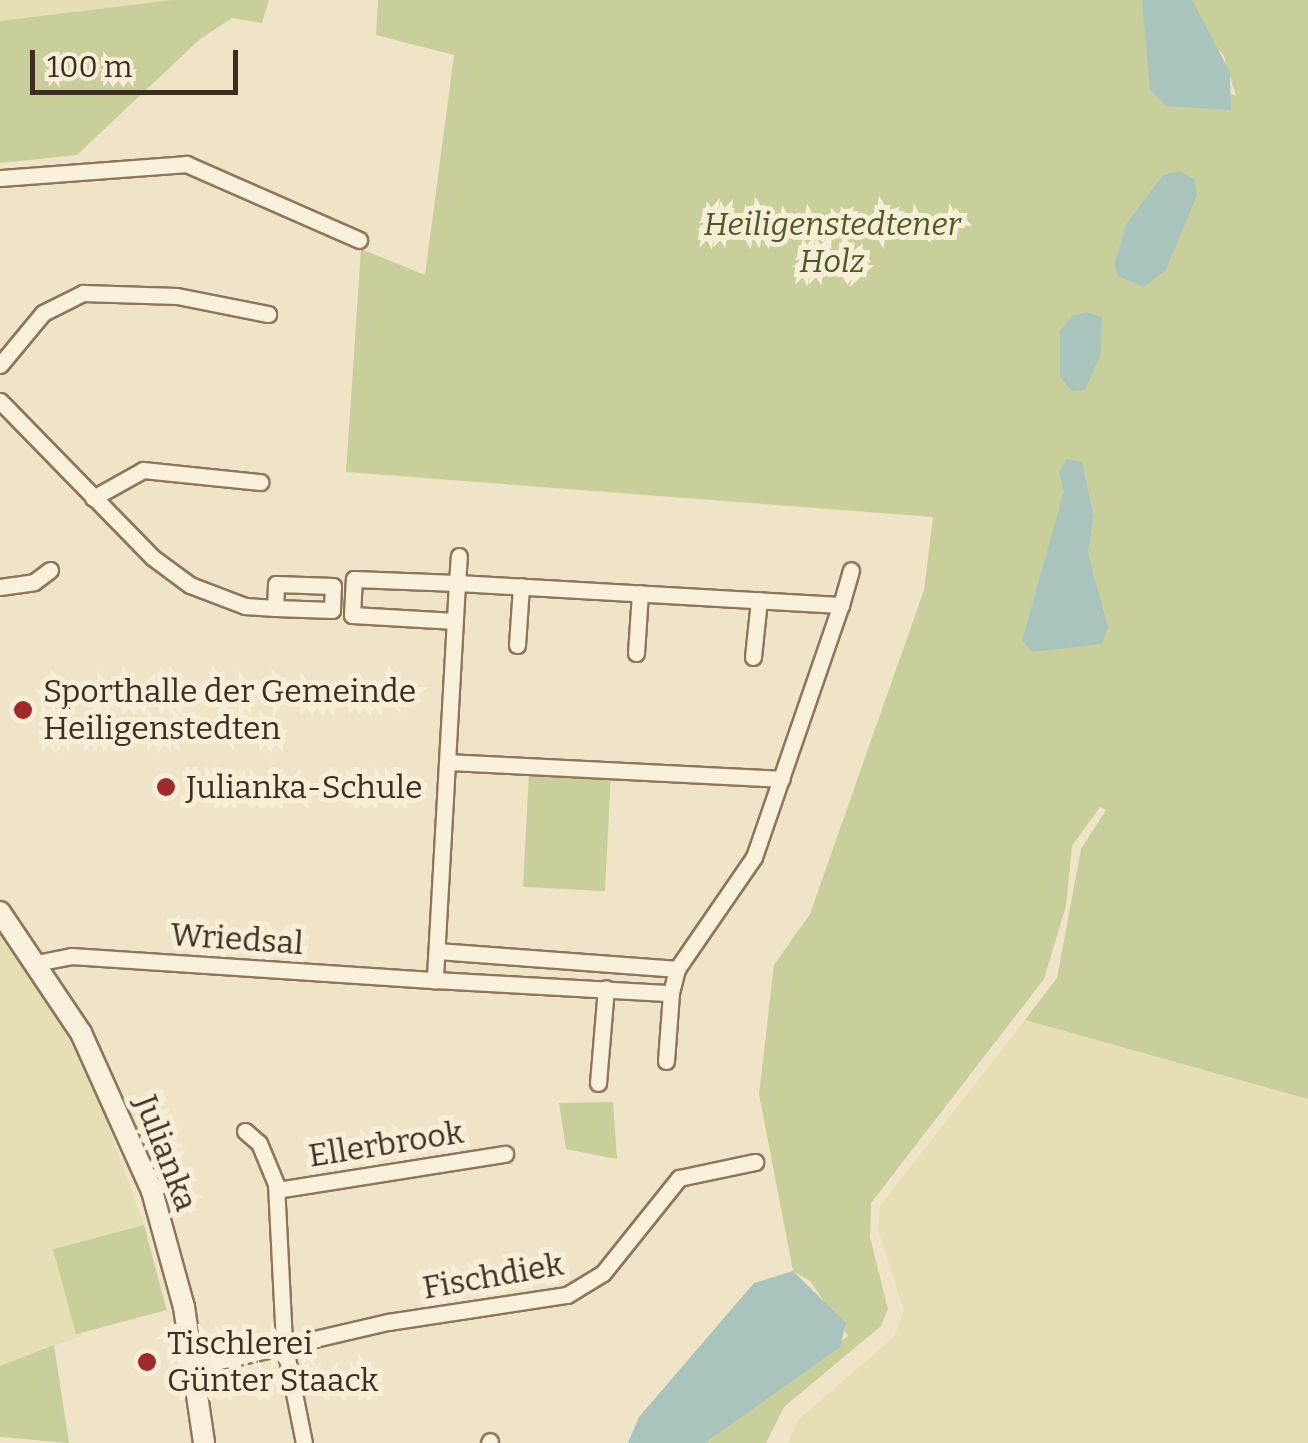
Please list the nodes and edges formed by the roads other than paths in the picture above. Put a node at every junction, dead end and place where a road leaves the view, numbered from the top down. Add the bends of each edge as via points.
1 (0, 178) edge
2 (360, 240) dead end
3 (268, 314) dead end
4 (0, 365) edge
5 (0, 402) edge
6 (260, 482) dead end
7 (93, 498) junction
8 (459, 556) dead end
9 (50, 570) dead end
10 (851, 570) dead end
11 (457, 583) junction
12 (520, 586) junction
13 (0, 587) edge
14 (640, 593) junction
15 (758, 600) junction
16 (842, 605) junction
17 (275, 608) dead end
18 (455, 621) junction
19 (517, 645) dead end
20 (636, 653) dead end
21 (754, 657) dead end
22 (448, 762) junction
23 (782, 779) junction
24 (0, 912) edge
25 (438, 951) junction
26 (36, 963) junction
27 (678, 969) junction
28 (435, 980) junction
29 (606, 988) junction
30 (670, 993) junction
31 (666, 1061) dead end
32 (598, 1083) dead end
33 (245, 1131) dead end
34 (505, 1154) dead end
35 (755, 1162) dead end
36 (277, 1190) junction
37 (284, 1343) junction
38 (194, 1367) junction
39 (204, 1443) edge
40 (304, 1443) edge

1 - 2 street via 186,164
3 - 4 street via 177,296 74,294 43,313
5 - 7 street
6 - 7 street via 144,470
7 - 17 street via 190,585 235,604
8 - 11 street
9 - 13 street via 34,582
10 - 16 street
11 - 12 street
11 - 18 street
11 - 18 street via 354,579 352,615
12 - 14 street
12 - 19 street
14 - 15 street
14 - 20 street
15 - 16 street
15 - 21 street
16 - 23 street
18 - 22 street
22 - 23 street
22 - 25 street
23 - 27 street via 746,876
24 - 26 street, Julianka
25 - 27 street
25 - 28 street
26 - 28 street, Wriedsal via 71,956
26 - 38 street, Julianka via 104,1078 152,1191
27 - 30 street
28 - 29 street, Wriedsal
29 - 30 street, Wriedsal
29 - 32 street
30 - 31 street
33 - 36 street, Ellerbrook via 270,1163
34 - 36 street, Ellerbrook
35 - 37 street, Fischdiek via 679,1178 603,1274 575,1292
36 - 37 street, Ellerbrook
37 - 38 street, Fischdiek
37 - 40 street, Ellerbrook
38 - 39 street, Julianka

